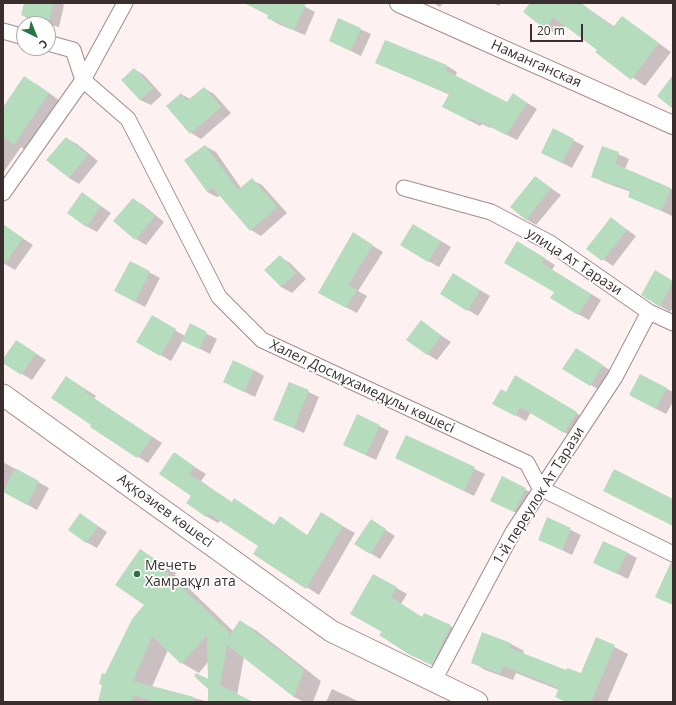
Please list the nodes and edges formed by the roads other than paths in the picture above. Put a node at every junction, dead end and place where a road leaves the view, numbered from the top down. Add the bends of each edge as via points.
1 (125, 3) edge
2 (398, 3) edge
3 (3, 31) edge
4 (16, 35) edge
5 (56, 45) edge
6 (84, 80) junction
7 (673, 125) edge
8 (404, 188) dead end
9 (3, 193) edge
10 (649, 312) junction
11 (673, 323) edge
12 (3, 395) edge
13 (540, 488) junction
14 (673, 554) edge
15 (433, 682) junction
16 (477, 702) edge

1 - 6 street
2 - 7 street, Наманганская
3 - 4 street
5 - 6 street via 73,50
6 - 9 street
6 - 13 street, Халел Досмұхамедұлы көшесі via 128,119 220,297 262,340 527,463
8 - 10 street, улица Ат Тарази via 491,212 550,243
10 - 11 street, улица Ат Тарази
10 - 13 street, 1-й переулок Ат Тарази via 615,377
12 - 15 main road, Аққозиев көшесі via 331,631
13 - 14 street
13 - 15 street, 1-й переулок Ат Тарази via 513,532
15 - 16 main road, Аққозиев көшесі

